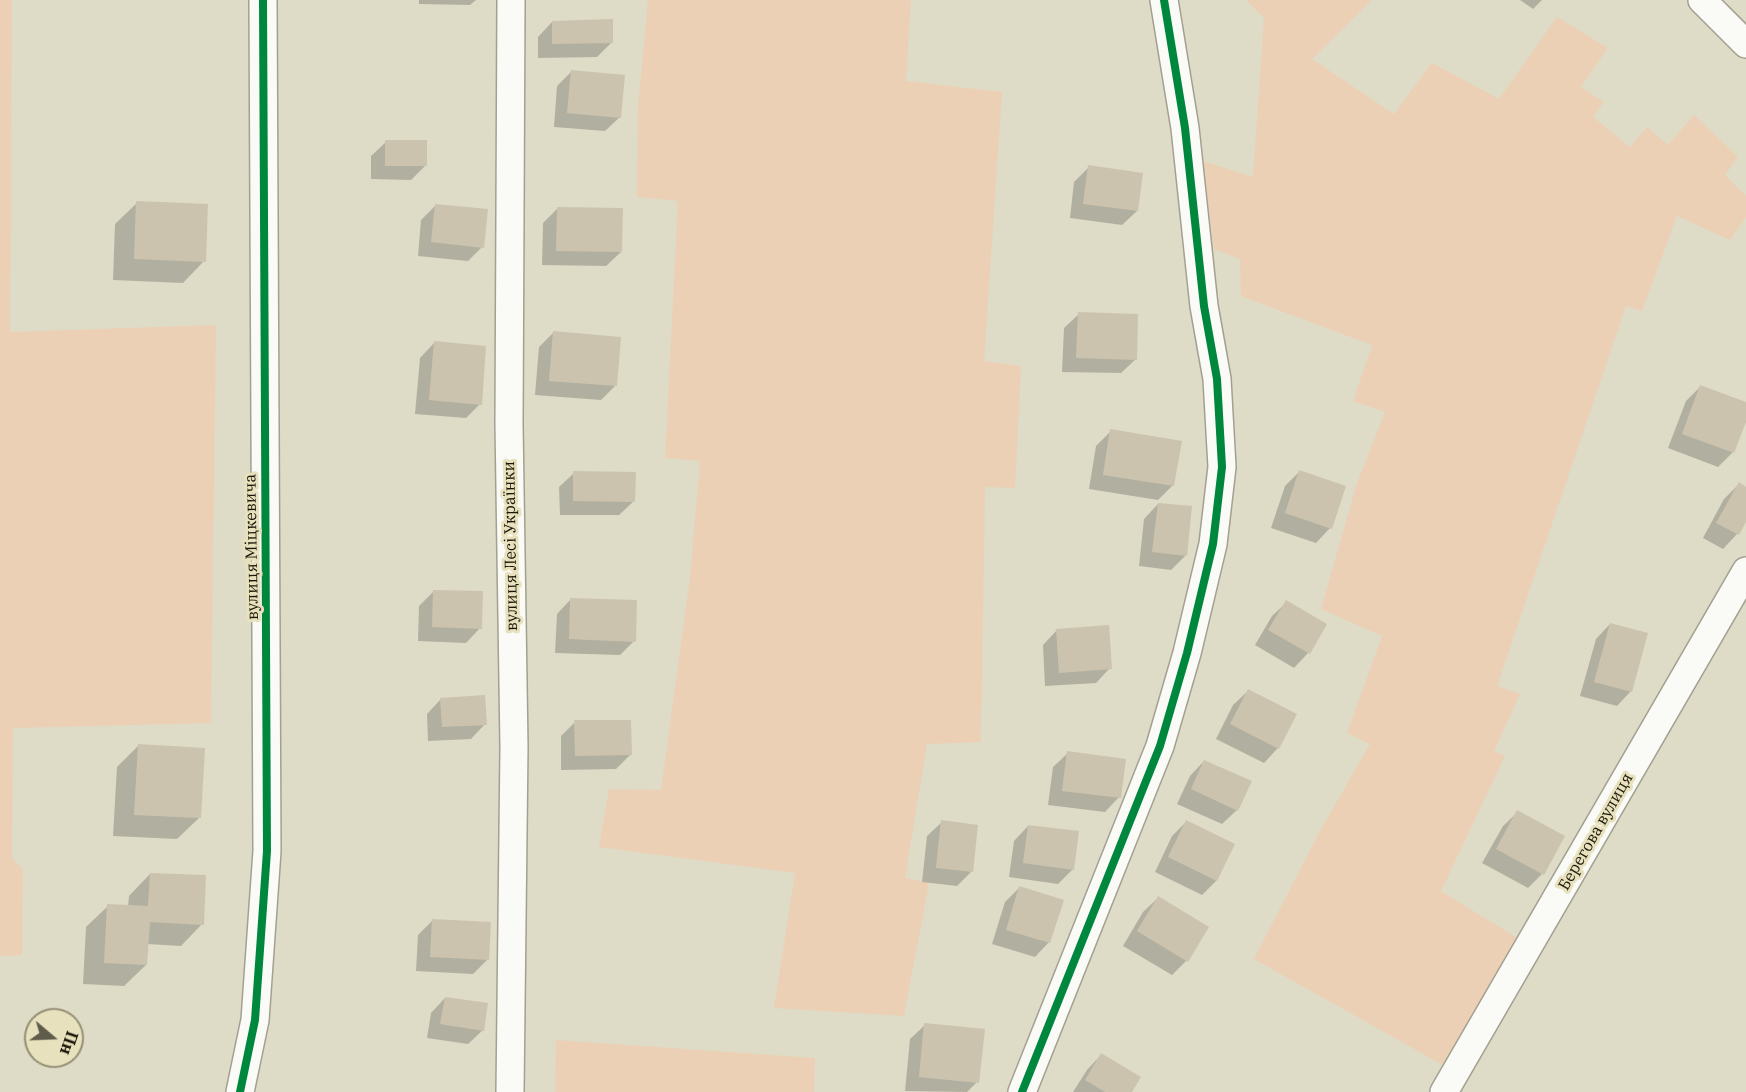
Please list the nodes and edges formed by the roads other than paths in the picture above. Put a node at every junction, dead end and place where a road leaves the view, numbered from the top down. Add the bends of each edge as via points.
1 (263, 0) edge
2 (511, 0) edge
3 (1164, 0) edge
4 (1702, 0) edge
5 (1746, 44) edge
6 (1746, 571) edge
7 (240, 1092) edge
8 (510, 1092) edge
9 (1022, 1092) edge
10 (1444, 1092) edge

1 - 7 street, вулиця Міцкевича via 267,851 255,1020
2 - 8 street, вулиця Лесі Українки via 509,424 514,747
3 - 9 street via 1185,128 1202,296 1217,379 1222,467 1213,544 1160,746
4 - 5 street
6 - 10 street, Берегова вулиця

